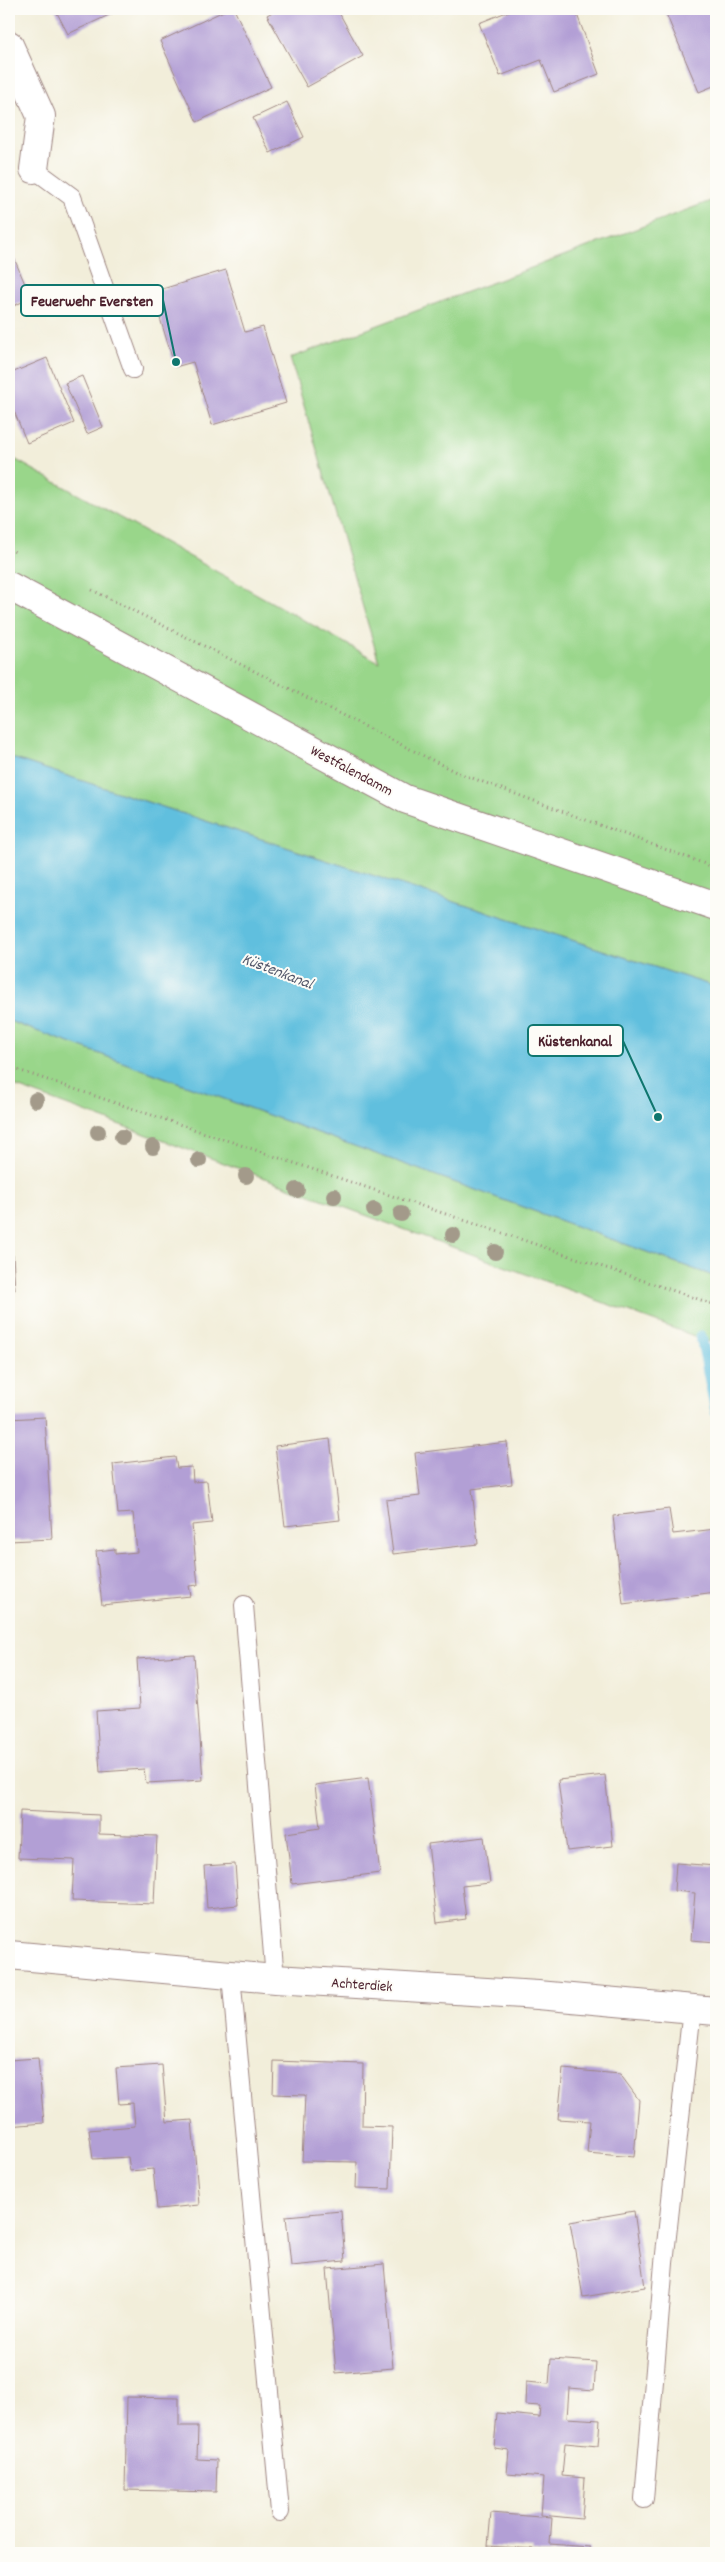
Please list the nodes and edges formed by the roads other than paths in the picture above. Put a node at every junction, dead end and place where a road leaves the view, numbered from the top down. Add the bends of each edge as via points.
1 (9, 45) edge
2 (34, 169) joint
3 (133, 369) dead end
4 (9, 586) edge
5 (716, 906) edge
6 (244, 1605) dead end
7 (9, 1955) edge
8 (231, 1975) junction
9 (275, 1979) junction
10 (704, 2010) edge
11 (644, 2499) dead end
12 (280, 2512) dead end

1 - 2 street via 41,116
2 - 3 lane via 72,197
4 - 5 street, Westfalendamm via 405,799
6 - 9 lane
7 - 8 street, Achterdiek
8 - 9 street, Achterdiek
8 - 12 lane
9 - 10 street, Achterdiek via 538,1995
10 - 11 lane via 664,2263

